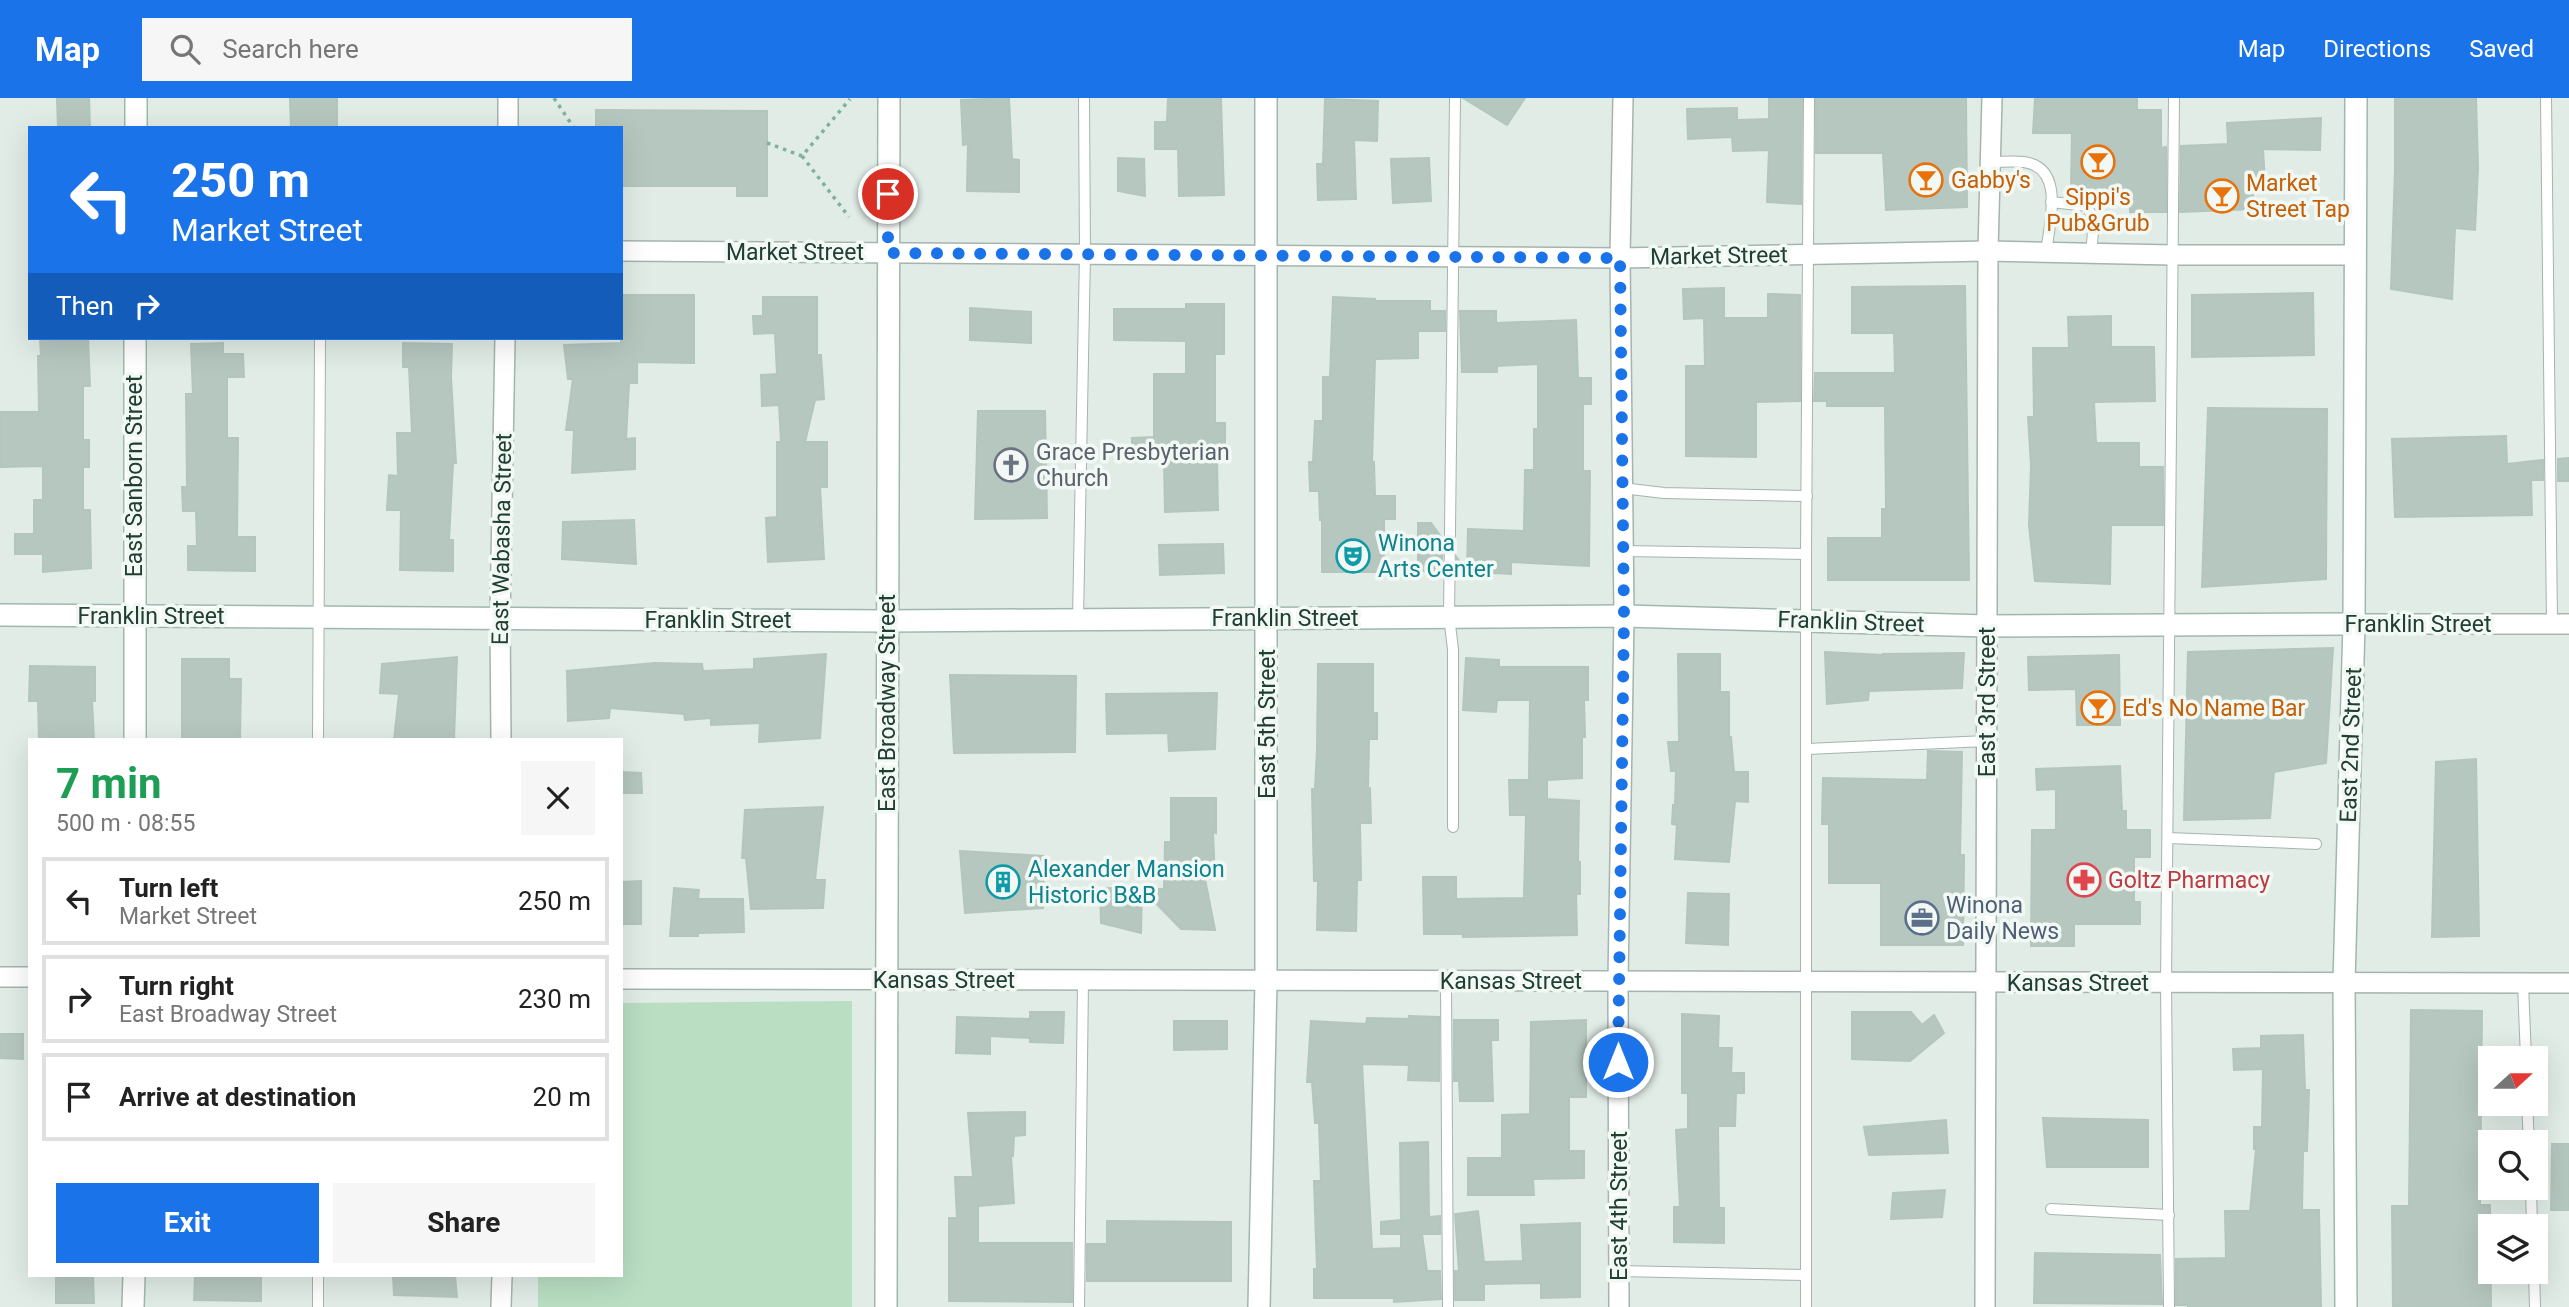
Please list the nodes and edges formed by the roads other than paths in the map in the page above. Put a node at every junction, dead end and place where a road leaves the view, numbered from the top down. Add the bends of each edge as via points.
1 (136, 98) edge
2 (508, 98) edge
3 (888, 98) edge
4 (1084, 98) edge
5 (1266, 98) edge
6 (1454, 98) edge
7 (1623, 98) edge
8 (1809, 98) edge
9 (1992, 98) edge
10 (2174, 98) edge
11 (2356, 98) edge
12 (2546, 98) edge
13 (136, 126) edge
14 (508, 126) edge
15 (1990, 162) junction
16 (2051, 202) junction
17 (623, 251) edge
18 (1988, 251) junction
19 (888, 253) junction
20 (2046, 253) junction
21 (1085, 254) junction
22 (1268, 254) junction
23 (1809, 254) junction
24 (2091, 254) junction
25 (2172, 255) junction
26 (2354, 255) junction
27 (1451, 256) junction
28 (1620, 258) junction
29 (135, 340) edge
30 (320, 340) edge
31 (505, 340) edge
32 (1622, 488) junction
33 (1807, 496) junction
34 (1623, 551) junction
35 (1806, 554) junction
36 (0, 615) edge
37 (134, 616) junction
38 (1624, 616) junction
39 (1267, 617) junction
40 (1449, 617) junction
41 (318, 618) junction
42 (1078, 619) junction
43 (499, 620) junction
44 (887, 621) junction
45 (1806, 621) junction
46 (2354, 624) junction
47 (2561, 624) edge
48 (2170, 625) junction
49 (1987, 626) junction
50 (135, 738) edge
51 (318, 738) edge
52 (501, 738) edge
53 (1987, 741) junction
54 (1807, 748) junction
55 (1453, 827) dead end
56 (2168, 838) junction
57 (2316, 844) dead end
58 (0, 977) edge
59 (28, 977) edge
60 (623, 979) edge
61 (887, 979) junction
62 (1083, 980) junction
63 (1266, 981) junction
64 (1447, 981) junction
65 (1618, 981) junction
66 (1808, 982) junction
67 (1986, 982) junction
68 (2166, 983) junction
69 (2344, 983) junction
70 (2523, 983) junction
71 (2569, 983) edge
72 (2525, 1046) edge
73 (2051, 1209) dead end
74 (2169, 1215) junction
75 (1619, 1271) junction
76 (1806, 1275) junction
77 (134, 1277) edge
78 (318, 1277) edge
79 (502, 1277) edge
80 (2534, 1284) edge
81 (134, 1307) edge
82 (317, 1307) edge
83 (501, 1307) edge
84 (886, 1307) edge
85 (1079, 1307) edge
86 (1259, 1307) edge
87 (1448, 1307) edge
88 (1619, 1307) edge
89 (1806, 1307) edge
90 (1985, 1307) edge
91 (2169, 1307) edge
92 (2346, 1307) edge
93 (2535, 1307) edge

1 - 13 street
2 - 14 street
3 - 19 street, East Broadway Street
4 - 21 lane
5 - 22 street, East 5th Street
6 - 27 lane
7 - 28 street, East 4th Street
8 - 23 lane
9 - 15 street, East 3rd Street
10 - 25 lane
11 - 26 street, East 2nd Street
12 - 47 lane
15 - 16 lane via 2026,162 2042,170 2053,189
15 - 18 street, East 3rd Street
16 - 20 lane
16 - 24 lane via 2087,206 2094,221
17 - 19 street, Market Street
18 - 20 street, Market Street
18 - 23 street, Market Street
18 - 49 street, East 3rd Street
19 - 21 street, Market Street
19 - 44 street, East Broadway Street
20 - 24 street, Market Street
21 - 22 street, Market Street
21 - 42 lane
22 - 27 street, Market Street
22 - 39 street, East 5th Street
23 - 28 street, Market Street
23 - 33 lane
24 - 25 street, Market Street
25 - 26 street, Market Street
25 - 48 lane
26 - 46 street, East 2nd Street
27 - 28 street, Market Street
27 - 40 lane
28 - 32 street, East 4th Street
29 - 37 street, East Sanborn Street
30 - 41 lane
31 - 43 street, East Wabasha Street
32 - 33 lane
32 - 34 street, East 4th Street
33 - 35 lane
34 - 35 lane
34 - 38 street, East 4th Street
35 - 45 lane
36 - 37 street, Franklin Street
37 - 41 street, Franklin Street
37 - 50 street, East Sanborn Street
38 - 40 street, Franklin Street
38 - 45 street, Franklin Street
38 - 65 street, East 4th Street
39 - 40 street, Franklin Street
39 - 42 street, Franklin Street
39 - 63 street, East 5th Street
40 - 55 lane
41 - 43 street, Franklin Street
41 - 51 lane
42 - 44 street, Franklin Street
43 - 44 street, Franklin Street
43 - 52 street, East Wabasha Street
44 - 61 street, East Broadway Street
45 - 49 street, Franklin Street
45 - 54 lane
46 - 47 street, Franklin Street
46 - 48 street, Franklin Street
46 - 69 street, East 2nd Street
48 - 49 street, Franklin Street
48 - 56 lane
49 - 53 street, East 3rd Street
53 - 54 lane
53 - 67 street, East 3rd Street
54 - 66 lane
56 - 57 lane
56 - 68 lane
58 - 59 street
60 - 61 street, Kansas Street
61 - 62 street, Kansas Street
61 - 84 street, East Broadway Street
62 - 63 street, Kansas Street
62 - 85 lane
63 - 64 street, Kansas Street
63 - 86 street, East 5th Street
64 - 65 street, Kansas Street
64 - 87 lane
65 - 66 street, Kansas Street
65 - 75 street, East 4th Street
66 - 67 street, Kansas Street
66 - 76 lane
67 - 68 street, Kansas Street
67 - 90 street, East 3rd Street
68 - 69 street, Kansas Street
68 - 74 lane
69 - 70 street, Kansas Street
69 - 92 street, East 2nd Street
70 - 71 street, Kansas Street
70 - 72 lane
73 - 74 lane
74 - 91 lane
75 - 76 lane
75 - 88 street, East 4th Street
76 - 89 lane
77 - 81 street
78 - 82 lane
79 - 83 street
80 - 93 lane

